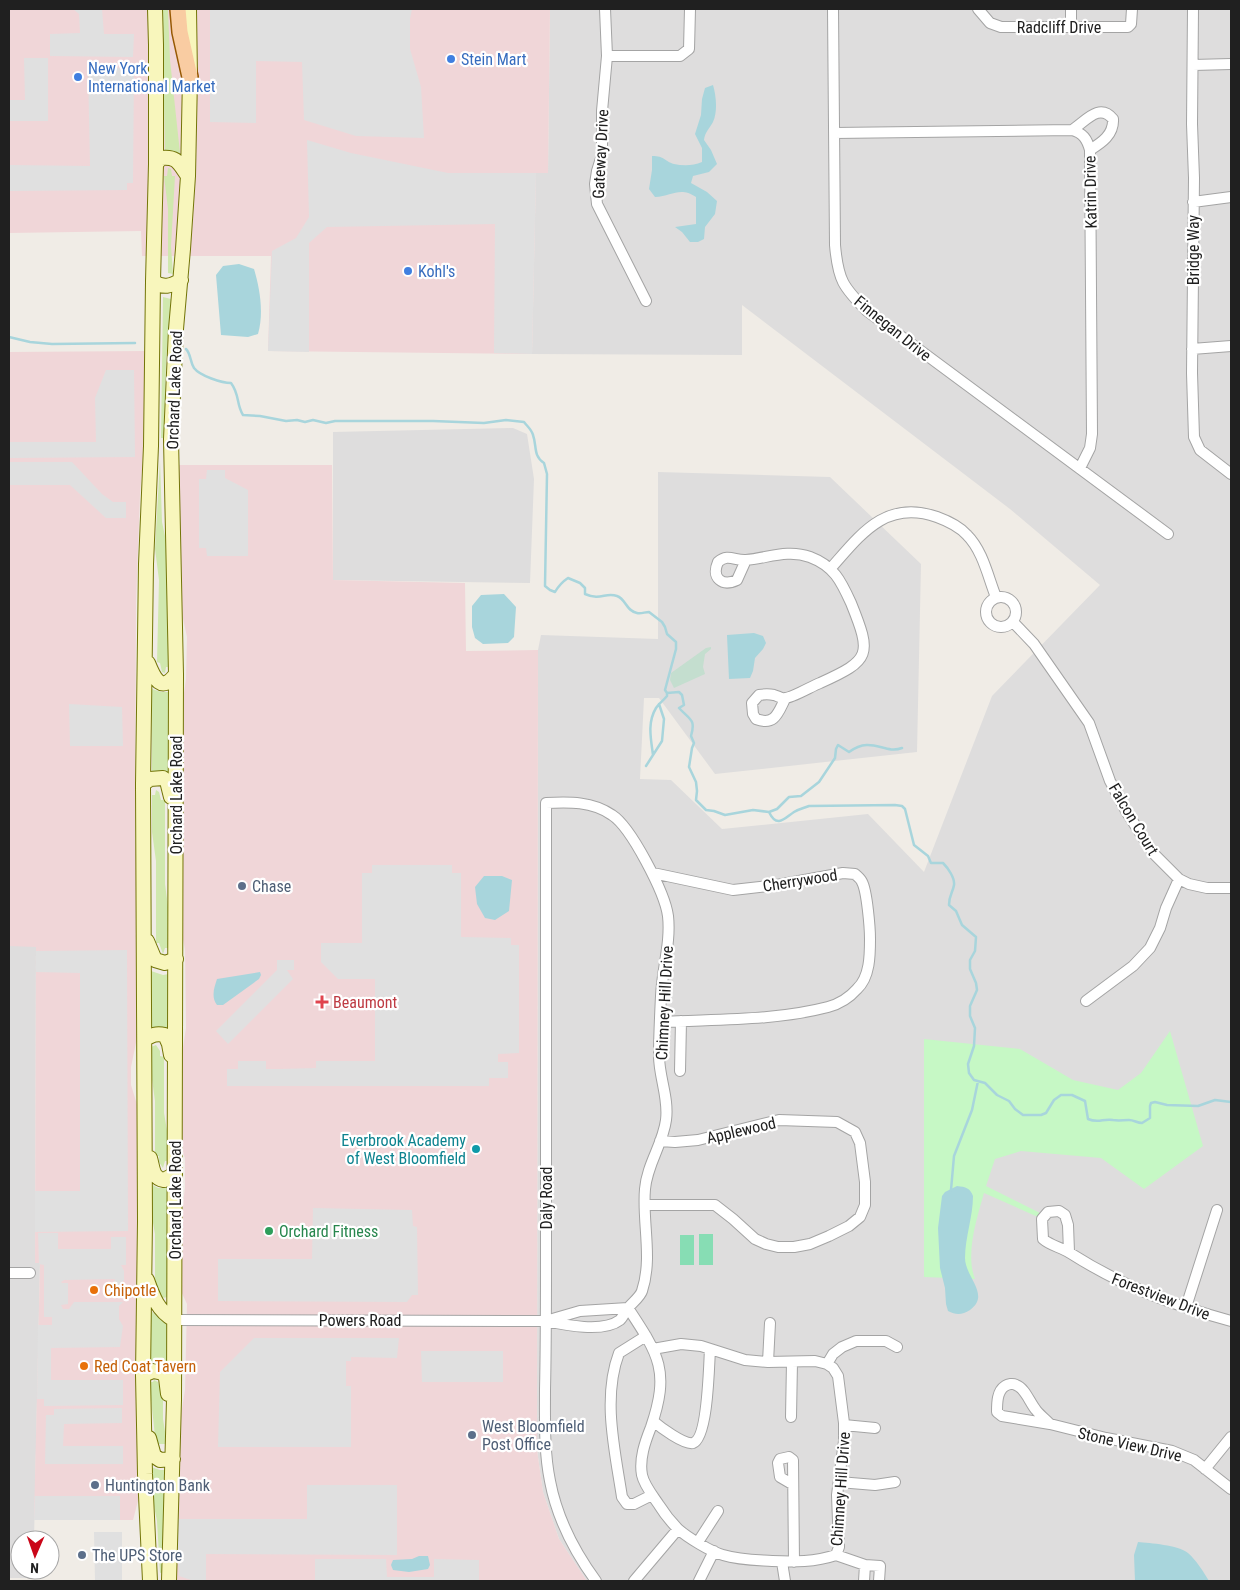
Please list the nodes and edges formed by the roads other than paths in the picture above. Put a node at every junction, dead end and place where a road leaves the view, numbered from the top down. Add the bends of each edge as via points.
1 (155, 9) edge
2 (178, 9) edge
3 (189, 9) edge
4 (605, 9) edge
5 (690, 9) edge
6 (833, 9) edge
7 (978, 9) edge
8 (1072, 9) edge
9 (1132, 9) edge
10 (1193, 9) edge
11 (1071, 27) junction
12 (607, 56) junction
13 (1231, 64) edge
14 (1193, 65) junction
15 (190, 77) junction
16 (1072, 130) junction
17 (834, 133) junction
18 (1090, 150) junction
19 (156, 164) junction
20 (188, 176) junction
21 (1231, 197) edge
22 (1193, 202) junction
23 (181, 280) junction
24 (153, 281) junction
25 (646, 301) dead end
26 (1231, 346) edge
27 (1192, 349) junction
28 (151, 446) junction
29 (1080, 468) junction
30 (1231, 474) edge
31 (173, 497) junction
32 (1168, 534) dead end
33 (746, 560) dead end
34 (831, 568) junction
35 (996, 597) junction
36 (1013, 622) junction
37 (145, 657) junction
38 (176, 674) junction
39 (784, 699) dead end
40 (143, 784) junction
41 (546, 803) joint
42 (176, 825) junction
43 (653, 873) junction
44 (1178, 879) junction
45 (1231, 888) edge
46 (144, 933) junction
47 (176, 959) junction
48 (1086, 1001) dead end
49 (681, 1021) junction
50 (661, 1022) junction
51 (145, 1039) junction
52 (680, 1071) dead end
53 (175, 1073) junction
54 (145, 1135) junction
55 (660, 1141) junction
56 (175, 1174) junction
57 (645, 1205) junction
58 (1217, 1210) dead end
59 (1069, 1252) dead end
60 (144, 1272) junction
61 (9, 1273) edge
62 (30, 1273) dead end
63 (1186, 1307) junction
64 (628, 1308) junction
65 (600, 1310) junction
66 (174, 1320) junction
67 (546, 1321) junction
68 (1231, 1321) edge
69 (770, 1323) dead end
70 (601, 1326) junction
71 (646, 1336) junction
72 (897, 1347) dead end
73 (654, 1349) junction
74 (710, 1349) junction
75 (768, 1362) junction
76 (792, 1362) junction
77 (827, 1364) junction
78 (143, 1375) junction
79 (790, 1416) dead end
80 (144, 1421) junction
81 (652, 1421) junction
82 (1050, 1424) junction
83 (844, 1425) junction
84 (875, 1428) dead end
85 (173, 1437) junction
86 (1231, 1438) edge
87 (172, 1458) junction
88 (1205, 1469) junction
89 (839, 1482) junction
90 (894, 1482) dead end
91 (792, 1484) dead end
92 (1231, 1489) edge
93 (652, 1495) junction
94 (718, 1510) dead end
95 (678, 1529) junction
96 (698, 1542) junction
97 (714, 1551) junction
98 (836, 1555) junction
99 (148, 1559) junction
100 (782, 1562) junction
101 (794, 1562) junction
102 (865, 1566) junction
103 (150, 1581) edge
104 (154, 1581) edge
105 (169, 1581) edge
106 (596, 1581) edge
107 (634, 1581) edge
108 (698, 1581) edge
109 (785, 1581) edge
110 (864, 1581) edge
111 (879, 1581) edge

1 - 19 main road, Orchard Lake Road
2 - 15 main road
3 - 15 main road, Orchard Lake Road
4 - 12 street, Gateway Drive
5 - 12 street via 688,49 680,56
6 - 17 street, Finnegan Drive
7 - 11 street, Radcliff Drive via 990,23 1001,27
8 - 11 street
9 - 11 street, Radcliff Drive via 1128,27
10 - 14 street, Bridge Way
12 - 25 street, Gateway Drive via 596,204
13 - 14 street
14 - 22 street, Bridge Way
15 - 20 main road, Orchard Lake Road
16 - 17 street
16 - 18 street, Katrin Drive via 1087,139
16 - 18 street via 1097,112 1113,119 1111,132
17 - 29 street, Finnegan Drive via 835,253 841,281 868,311
18 - 29 street, Katrin Drive via 1092,434 1090,448
19 - 20 main road via 170,156 177,160
19 - 24 main road, Orchard Lake Road
20 - 23 main road, Orchard Lake Road
21 - 22 street
22 - 27 street, Bridge Way
23 - 24 main road via 170,286
23 - 31 main road, Orchard Lake Road via 171,439
24 - 28 main road, Orchard Lake Road
26 - 27 street
27 - 30 street, Bridge Way via 1194,437 1200,450
28 - 31 main road via 158,447 162,454
28 - 37 main road, Orchard Lake Road
29 - 32 street, Finnegan Drive
31 - 38 main road, Orchard Lake Road
33 - 34 street via 785,553 799,554
34 - 35 street via 860,534 884,518 900,513 927,514 948,521 967,534 983,560
34 - 39 street via 864,638 861,658 845,672
35 - 36 street via 1006,597 1014,604 1017,613
35 - 36 street via 986,608 987,618 999,627
36 - 44 street, Falcon Court via 1034,644 1080,708 1126,811 1153,853
37 - 38 main road via 158,682 167,683
37 - 40 main road, Orchard Lake Road
38 - 42 main road, Orchard Lake Road
40 - 42 main road via 156,778 167,781
40 - 46 main road, Orchard Lake Road
41 - 43 street, Chimney Hill Drive via 583,803 614,815
41 - 67 street, Daly Road
42 - 47 main road, Orchard Lake Road
43 - 49 street, Cherrywood via 734,890 844,873 855,874 863,882 870,957 859,988 845,999 829,1007 785,1014
43 - 50 street, Chimney Hill Drive via 668,916
44 - 45 street via 1198,887
44 - 48 street via 1150,948 1134,966
46 - 47 main road via 155,960 166,963
46 - 51 main road, Orchard Lake Road
47 - 53 main road, Orchard Lake Road
49 - 50 street, Cherrywood
49 - 52 street
50 - 55 street, Chimney Hill Drive via 659,1058 666,1120
51 - 53 main road via 153,1034 165,1035
51 - 54 main road, Orchard Lake Road
53 - 56 main road, Orchard Lake Road
54 - 56 main road via 154,1173 164,1180
54 - 60 main road, Orchard Lake Road
55 - 57 street, Chimney Hill Drive via 648,1171
55 - 57 street, Applewood via 698,1140 779,1120 837,1122 855,1132 860,1143 865,1206 860,1217 829,1236 810,1244 778,1247 755,1239 715,1205
56 - 66 main road, Orchard Lake Road
57 - 64 street, Chimney Hill Drive via 646,1263 642,1292
58 - 63 street
59 - 63 street, Forestview Drive via 1092,1268 1140,1291
60 - 66 main road via 157,1305
60 - 78 main road, Orchard Lake Road
61 - 62 street
63 - 68 street, Forestview Drive
64 - 65 street
64 - 70 street via 621,1320
64 - 71 street, Chimney Hill Drive
65 - 67 street via 580,1311
65 - 70 street
66 - 67 street, Powers Road
66 - 85 main road, Orchard Lake Road
67 - 70 street via 573,1327
67 - 106 street, Daly Road via 546,1451 550,1480 566,1533
69 - 75 street
71 - 73 street, Chimney Hill Drive
71 - 93 street via 619,1353 612,1377 611,1419 622,1497 627,1504 634,1504
72 - 77 street via 886,1341 856,1341 833,1354
73 - 74 street via 681,1344
73 - 81 street, Chimney Hill Drive via 661,1380
74 - 75 street via 745,1360
74 - 81 street via 707,1402 696,1441 687,1442
75 - 76 street
76 - 77 street
76 - 79 street
77 - 83 street, Chimney Hill Drive via 838,1376
78 - 80 main road, Orchard Lake Road
78 - 85 main road via 159,1371 166,1378
80 - 87 main road via 154,1456 160,1460
80 - 99 main road, Orchard Lake Road
81 - 93 street, Chimney Hill Drive via 642,1454 642,1476
82 - 82 street, Stone View Drive via 1002,1416 997,1412 997,1404 1003,1387 1016,1384 1022,1388
82 - 88 street, Stone View Drive via 1172,1451 1194,1460
83 - 84 street
83 - 89 street, Chimney Hill Drive
85 - 87 main road, Orchard Lake Road
86 - 88 street
87 - 105 main road, Orchard Lake Road
88 - 92 street, Stone View Drive
89 - 90 street via 875,1485
89 - 98 street, Chimney Hill Drive via 839,1547
91 - 101 street
93 - 95 street, Chimney Hill Drive
94 - 96 street
95 - 96 street, Chimney Hill Drive
95 - 107 street
96 - 97 street, Chimney Hill Drive
97 - 100 street, Chimney Hill Drive via 746,1560
97 - 108 street
98 - 101 street, Chimney Hill Drive
98 - 102 street
99 - 103 main road, Orchard Lake Road
99 - 104 main road
100 - 101 street, Chimney Hill Drive
100 - 109 street
102 - 110 street
102 - 111 street via 880,1566

